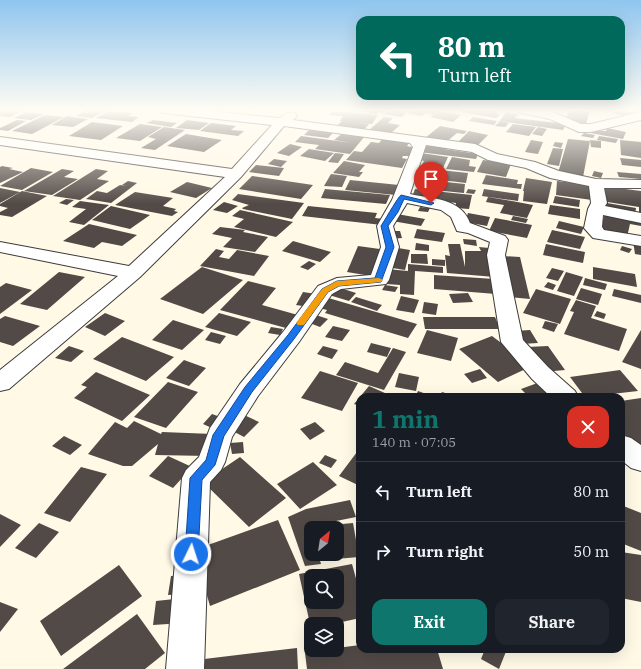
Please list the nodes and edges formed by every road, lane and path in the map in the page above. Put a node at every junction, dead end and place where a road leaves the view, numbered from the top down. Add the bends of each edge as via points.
1 (264, 141) edge
2 (414, 141) edge
3 (416, 141) edge
4 (0, 142) edge
5 (236, 174) junction
6 (596, 183) junction
7 (641, 184) edge
8 (401, 197) junction
9 (596, 209) junction
10 (641, 218) edge
11 (641, 241) edge
12 (0, 246) edge
13 (133, 273) junction
14 (0, 383) edge
15 (562, 393) edge
16 (625, 448) edge
17 (641, 460) edge
18 (185, 669) edge

1 - 5 street
2 - 8 street via 420,146 409,169
3 - 6 street via 475,148 493,157 530,165 555,175
4 - 5 street
5 - 13 street
6 - 7 street
6 - 9 street via 599,203
8 - 15 street via 446,206 459,215 463,227 499,240 496,255 512,342
8 - 18 street via 385,226 390,247 378,280 337,284 325,290 218,435 211,462 196,478
9 - 10 street
9 - 11 street via 593,228 599,234
12 - 13 street
13 - 14 street
16 - 17 street

